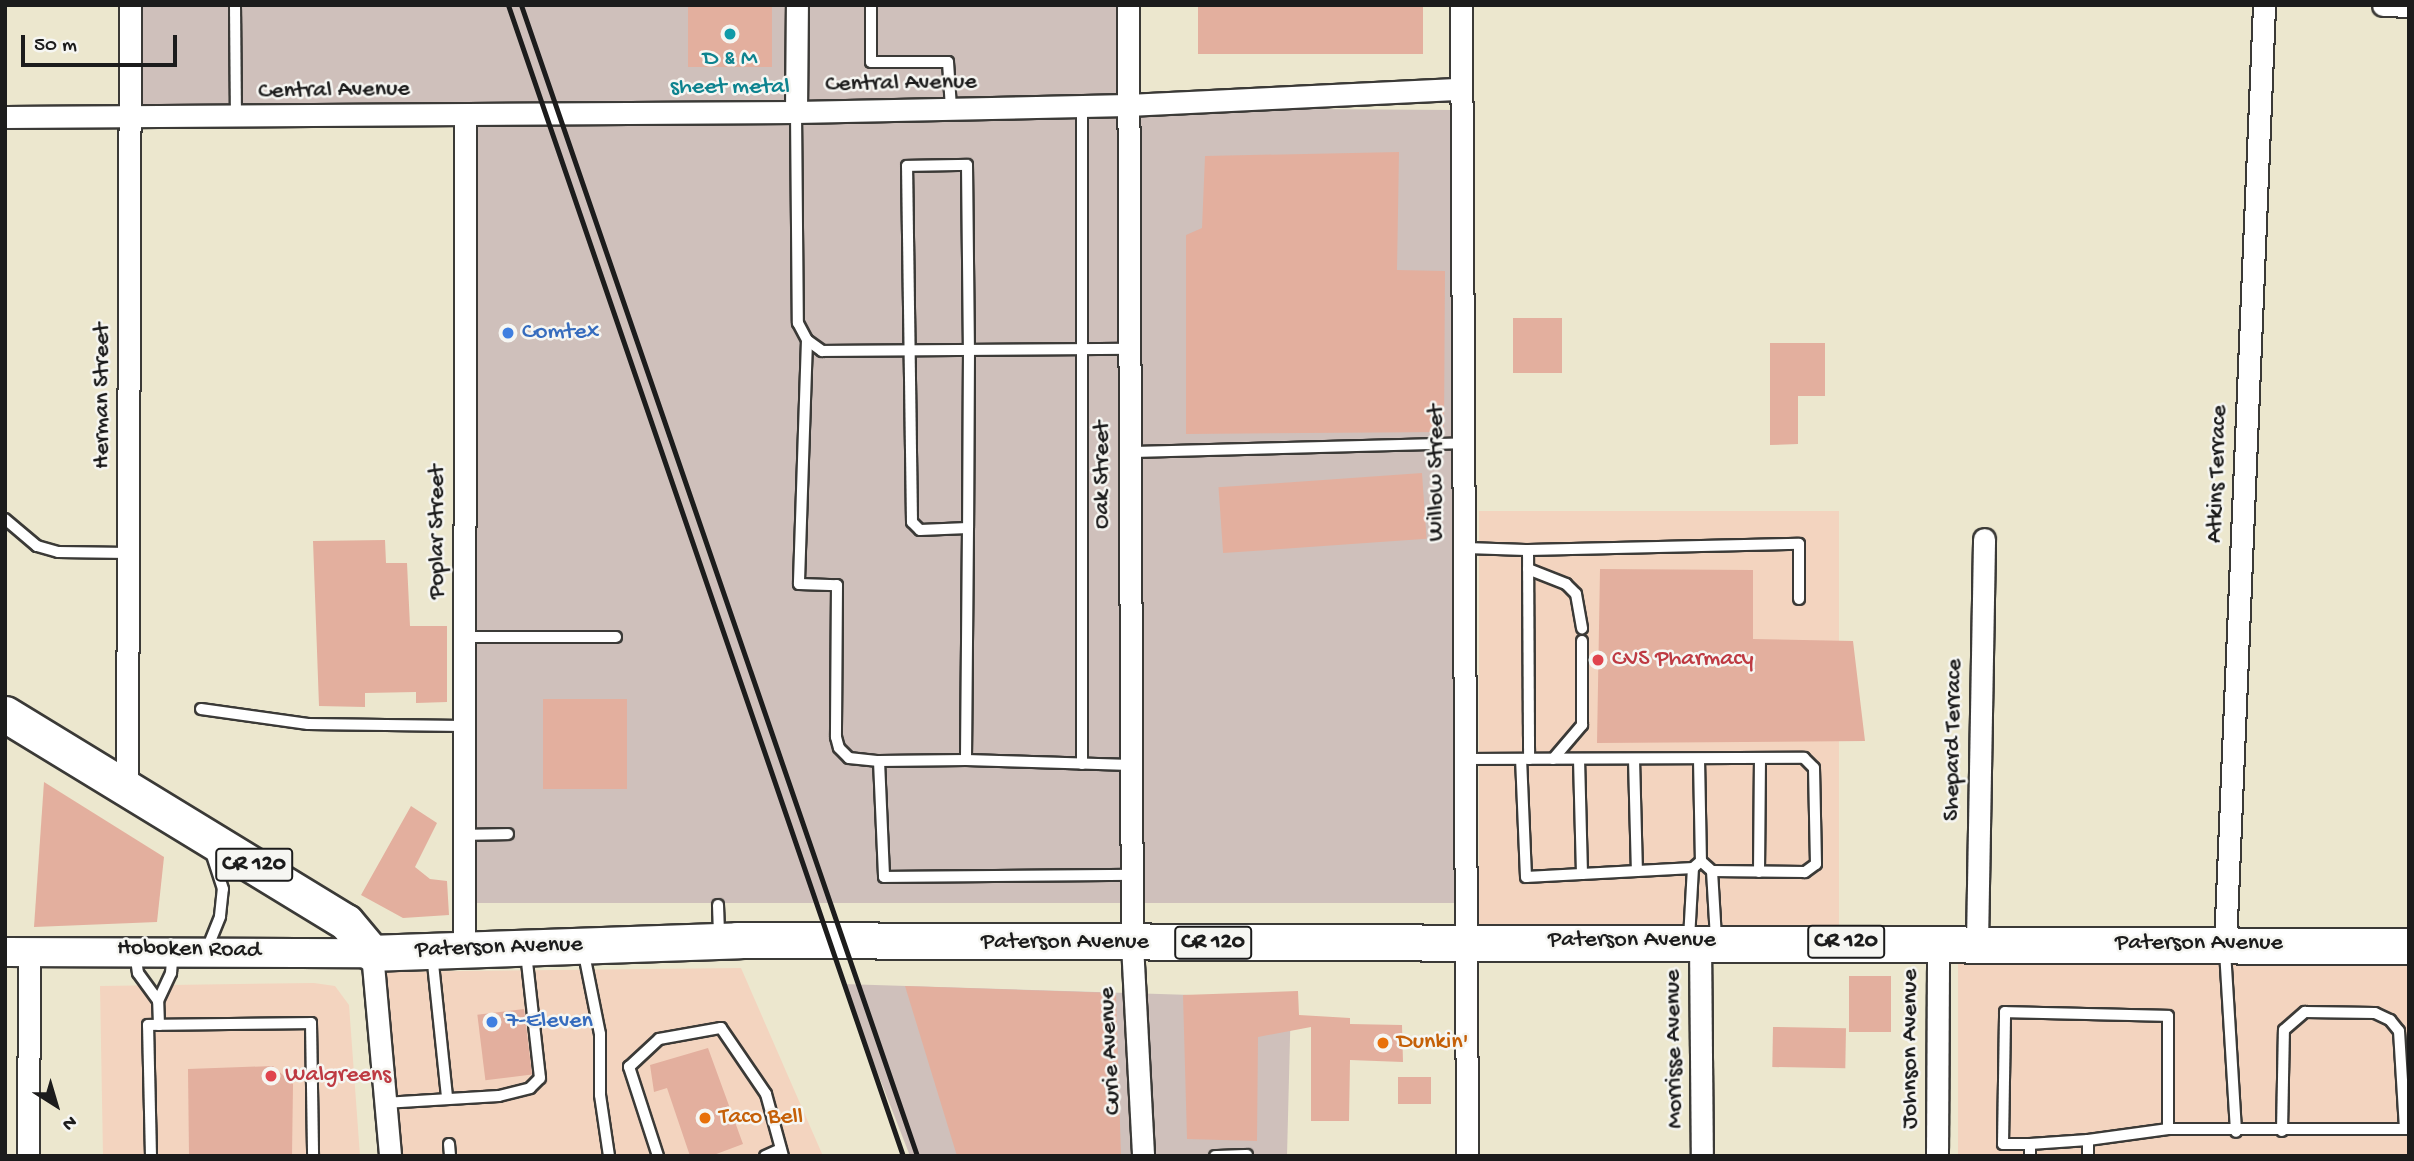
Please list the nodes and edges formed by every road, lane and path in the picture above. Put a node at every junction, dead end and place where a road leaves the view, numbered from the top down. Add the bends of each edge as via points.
1 (130, 5) edge
2 (235, 5) edge
3 (796, 5) edge
4 (870, 5) edge
5 (1128, 5) edge
6 (1461, 5) edge
7 (2264, 5) edge
8 (2383, 5) edge
9 (2409, 6) edge
10 (1461, 89) junction
11 (1128, 105) junction
12 (1082, 106) junction
13 (951, 109) junction
14 (796, 113) junction
15 (465, 116) junction
16 (5, 117) edge
17 (130, 117) junction
18 (236, 118) junction
19 (807, 340) junction
20 (1082, 348) junction
21 (1129, 349) junction
22 (909, 350) junction
23 (970, 350) junction
24 (1463, 443) junction
25 (1129, 452) junction
26 (5, 519) edge
27 (968, 528) junction
28 (1984, 539) dead end
29 (1464, 548) junction
30 (1528, 550) junction
31 (129, 552) junction
32 (1528, 569) junction
33 (1799, 599) dead end
34 (1582, 628) dead end
35 (464, 637) junction
36 (615, 637) dead end
37 (1582, 641) dead end
38 (201, 709) dead end
39 (5, 714) edge
40 (464, 726) junction
41 (1465, 759) junction
42 (1525, 759) junction
43 (1553, 759) junction
44 (1578, 759) junction
45 (1634, 759) junction
46 (1699, 759) junction
47 (1760, 759) junction
48 (966, 760) junction
49 (879, 761) junction
50 (1082, 764) junction
51 (1131, 765) junction
52 (128, 787) junction
53 (202, 833) junction
54 (508, 834) dead end
55 (464, 835) junction
56 (1697, 865) junction
57 (1637, 871) junction
58 (1712, 871) junction
59 (1759, 872) junction
60 (1582, 874) junction
61 (1133, 875) junction
62 (718, 905) dead end
63 (1466, 940) junction
64 (719, 941) junction
65 (1702, 941) junction
66 (1938, 943) junction
67 (1977, 943) junction
68 (1132, 944) junction
69 (2225, 945) junction
70 (583, 946) junction
71 (2409, 946) edge
72 (525, 947) junction
73 (135, 949) junction
74 (448, 949) junction
75 (174, 950) junction
76 (206, 950) junction
77 (17, 951) edge
78 (372, 953) junction
79 (158, 1001) junction
80 (159, 1025) junction
81 (447, 1097) junction
82 (384, 1103) junction
83 (2168, 1129) junction
84 (2407, 1129) edge
85 (2282, 1131) junction
86 (2236, 1132) junction
87 (2088, 1140) junction
88 (2030, 1150) edge
89 (782, 1152) edge
90 (1247, 1155) edge
91 (28, 1156) edge
92 (151, 1156) edge
93 (313, 1156) edge
94 (390, 1156) edge
95 (609, 1156) edge
96 (658, 1156) edge
97 (765, 1156) edge
98 (1143, 1156) edge
99 (1215, 1156) edge
100 (1466, 1156) edge
101 (1702, 1156) edge
102 (1937, 1156) edge
103 (2088, 1156) edge

1 - 17 street, Herman Street
2 - 18 lane
3 - 14 street
4 - 13 lane via 871,61 948,62
5 - 11 street, Oak Street
6 - 10 street, Willow Street
7 - 69 street, Atkins Terrace
8 - 9 street
10 - 11 street, Central Avenue
10 - 24 street, Willow Street
11 - 12 street, Central Avenue
11 - 21 street, Oak Street
12 - 13 street, Central Avenue
12 - 20 lane
13 - 14 street, Central Avenue
14 - 15 street, Central Avenue via 535,111
14 - 19 lane via 798,323
15 - 18 street, Central Avenue
15 - 35 street, Poplar Street
16 - 17 street, Central Avenue
17 - 18 street, Central Avenue
17 - 31 street, Herman Street
19 - 22 lane via 822,351
19 - 49 lane via 799,584 837,585 836,737 849,758
20 - 21 lane
20 - 23 lane
20 - 50 lane
21 - 25 street, Oak Street
22 - 23 lane
22 - 23 lane via 907,166 967,165
22 - 27 lane via 912,522 919,530
23 - 27 lane
24 - 25 lane
24 - 29 street, Willow Street
25 - 51 street, Oak Street
26 - 31 lane via 37,546 58,552
27 - 48 lane
28 - 67 street, Shepard Terrace
29 - 30 lane
29 - 41 street, Willow Street
30 - 32 lane
30 - 33 lane via 1799,544
31 - 52 street, Herman Street
32 - 34 lane via 1566,584 1576,594
32 - 42 lane
35 - 36 lane
35 - 40 street, Poplar Street
37 - 43 lane via 1582,725
38 - 40 lane via 308,724
39 - 52 main road, CR 120
40 - 55 street, Poplar Street
41 - 42 lane
41 - 63 street, Willow Street
42 - 43 lane
42 - 60 lane via 1526,877
43 - 44 lane
44 - 45 lane
44 - 60 lane
45 - 46 lane
45 - 57 lane
46 - 47 lane
46 - 56 lane
47 - 59 lane
47 - 59 lane via 1804,758 1814,768 1815,864 1805,872
48 - 49 lane
48 - 50 lane
49 - 61 lane via 884,877
50 - 51 lane
51 - 61 street, Oak Street
52 - 53 main road, CR 120
53 - 76 lane via 220,870 223,889 220,916
53 - 78 main road, CR 120 via 346,922
54 - 55 lane
55 - 74 street, Poplar Street
56 - 57 lane
56 - 58 lane
56 - 65 lane
57 - 60 lane
58 - 59 lane
58 - 65 lane
61 - 68 street, Oak Street
62 - 64 lane
63 - 65 main road, Paterson Avenue / CR 120
63 - 68 main road, Paterson Avenue / CR 120
63 - 100 street, Willow Street
64 - 68 main road, Paterson Avenue / CR 120
64 - 70 main road, Paterson Avenue / CR 120
65 - 66 main road, Paterson Avenue / CR 120
65 - 101 street, Morrisse Avenue
66 - 67 main road, Paterson Avenue / CR 120
66 - 102 street, Johnson Avenue
67 - 69 main road, Paterson Avenue / CR 120
68 - 98 street, Curie Avenue
69 - 71 main road, Paterson Avenue / CR 120
69 - 86 lane
70 - 72 main road, Paterson Avenue / CR 120
70 - 95 lane via 600,1034 600,1095
72 - 74 main road, Paterson Avenue / CR 120
72 - 81 lane via 540,1078 530,1088 499,1096
73 - 75 street, Hoboken Road
73 - 77 street, Hoboken Road
73 - 79 lane via 138,973
74 - 78 main road, Paterson Avenue / CR 120
74 - 81 lane
75 - 76 street, Hoboken Road
75 - 79 lane via 172,973
76 - 78 street, Hoboken Road
77 - 91 street
78 - 82 street
79 - 80 lane
80 - 92 lane via 148,1025
80 - 93 lane via 311,1023
81 - 82 lane
82 - 94 street
83 - 86 lane
83 - 87 lane
83 - 88 lane via 2168,1016 2005,1012 2003,1144
84 - 85 lane
84 - 85 lane via 2399,1031 2390,1020 2375,1013 2305,1012 2284,1030
85 - 86 lane
87 - 88 lane
87 - 103 lane
89 - 96 lane via 766,1094 721,1028 659,1039 629,1067
89 - 97 lane
90 - 99 lane

